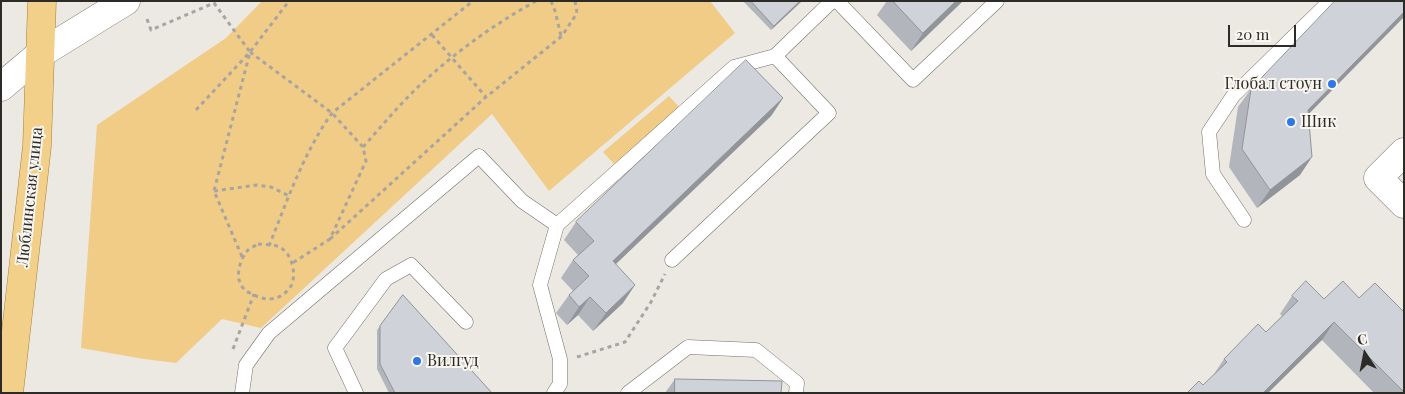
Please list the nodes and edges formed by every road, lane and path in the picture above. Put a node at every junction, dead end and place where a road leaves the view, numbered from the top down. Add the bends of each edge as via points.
1 (42, 1) edge
2 (126, 1) edge
3 (289, 1) edge
4 (473, 1) edge
5 (536, 1) edge
6 (551, 1) edge
7 (575, 1) edge
8 (832, 1) edge
9 (838, 1) edge
10 (997, 1) edge
11 (1330, 1) edge
12 (215, 2) edge
13 (147, 19) dead end
14 (432, 35) junction
15 (562, 36) junction
16 (250, 52) junction
17 (40, 54) junction
18 (775, 56) junction
19 (451, 57) junction
20 (1, 87) edge
21 (486, 97) junction
22 (196, 110) dead end
23 (332, 113) junction
24 (363, 147) junction
25 (1404, 152) edge
26 (214, 191) junction
27 (289, 196) junction
28 (1404, 204) edge
29 (1244, 220) dead end
30 (557, 226) junction
31 (330, 239) junction
32 (269, 246) junction
33 (243, 259) junction
34 (672, 260) joint
35 (291, 264) junction
36 (254, 294) junction
37 (466, 322) dead end
38 (560, 363) junction
39 (246, 365) junction
40 (9, 393) edge
41 (242, 393) edge
42 (356, 393) edge
43 (554, 393) edge
44 (628, 393) edge
45 (796, 393) edge

1 - 17 main road, Люблинская улица
2 - 17 main road
3 - 16 path
4 - 14 path
5 - 19 path via 501,20
6 - 15 path
7 - 15 path via 577,13
8 - 18 lane
9 - 10 lane via 913,80
11 - 29 lane via 1233,96 1209,132 1213,174
12 - 13 path via 151,30
12 - 16 path
14 - 19 path
14 - 23 path
15 - 21 path
16 - 22 path
16 - 23 path
16 - 26 path
17 - 20 main road
17 - 40 main road, Люблинская улица via 37,146
18 - 30 lane via 734,67
18 - 34 lane via 829,113
19 - 21 path
19 - 24 path via 416,89
21 - 31 path
23 - 24 path
23 - 27 path
24 - 31 path via 366,161
25 - 28 main road via 1378,178
26 - 27 path via 257,185 271,187
26 - 33 path
27 - 32 path
30 - 38 lane via 540,285
30 - 39 lane via 522,201 479,156 270,333
31 - 35 path
32 - 33 path via 258,244 248,250
32 - 35 path via 284,250
33 - 36 path via 238,269 239,280 244,289
34 - 38 path via 651,302 625,342
35 - 36 path via 294,275 284,294 263,300
36 - 39 path via 230,356
37 - 42 lane via 411,265 386,279 335,348
38 - 43 lane via 560,384
39 - 41 lane
44 - 45 lane via 688,347 756,350 797,383

